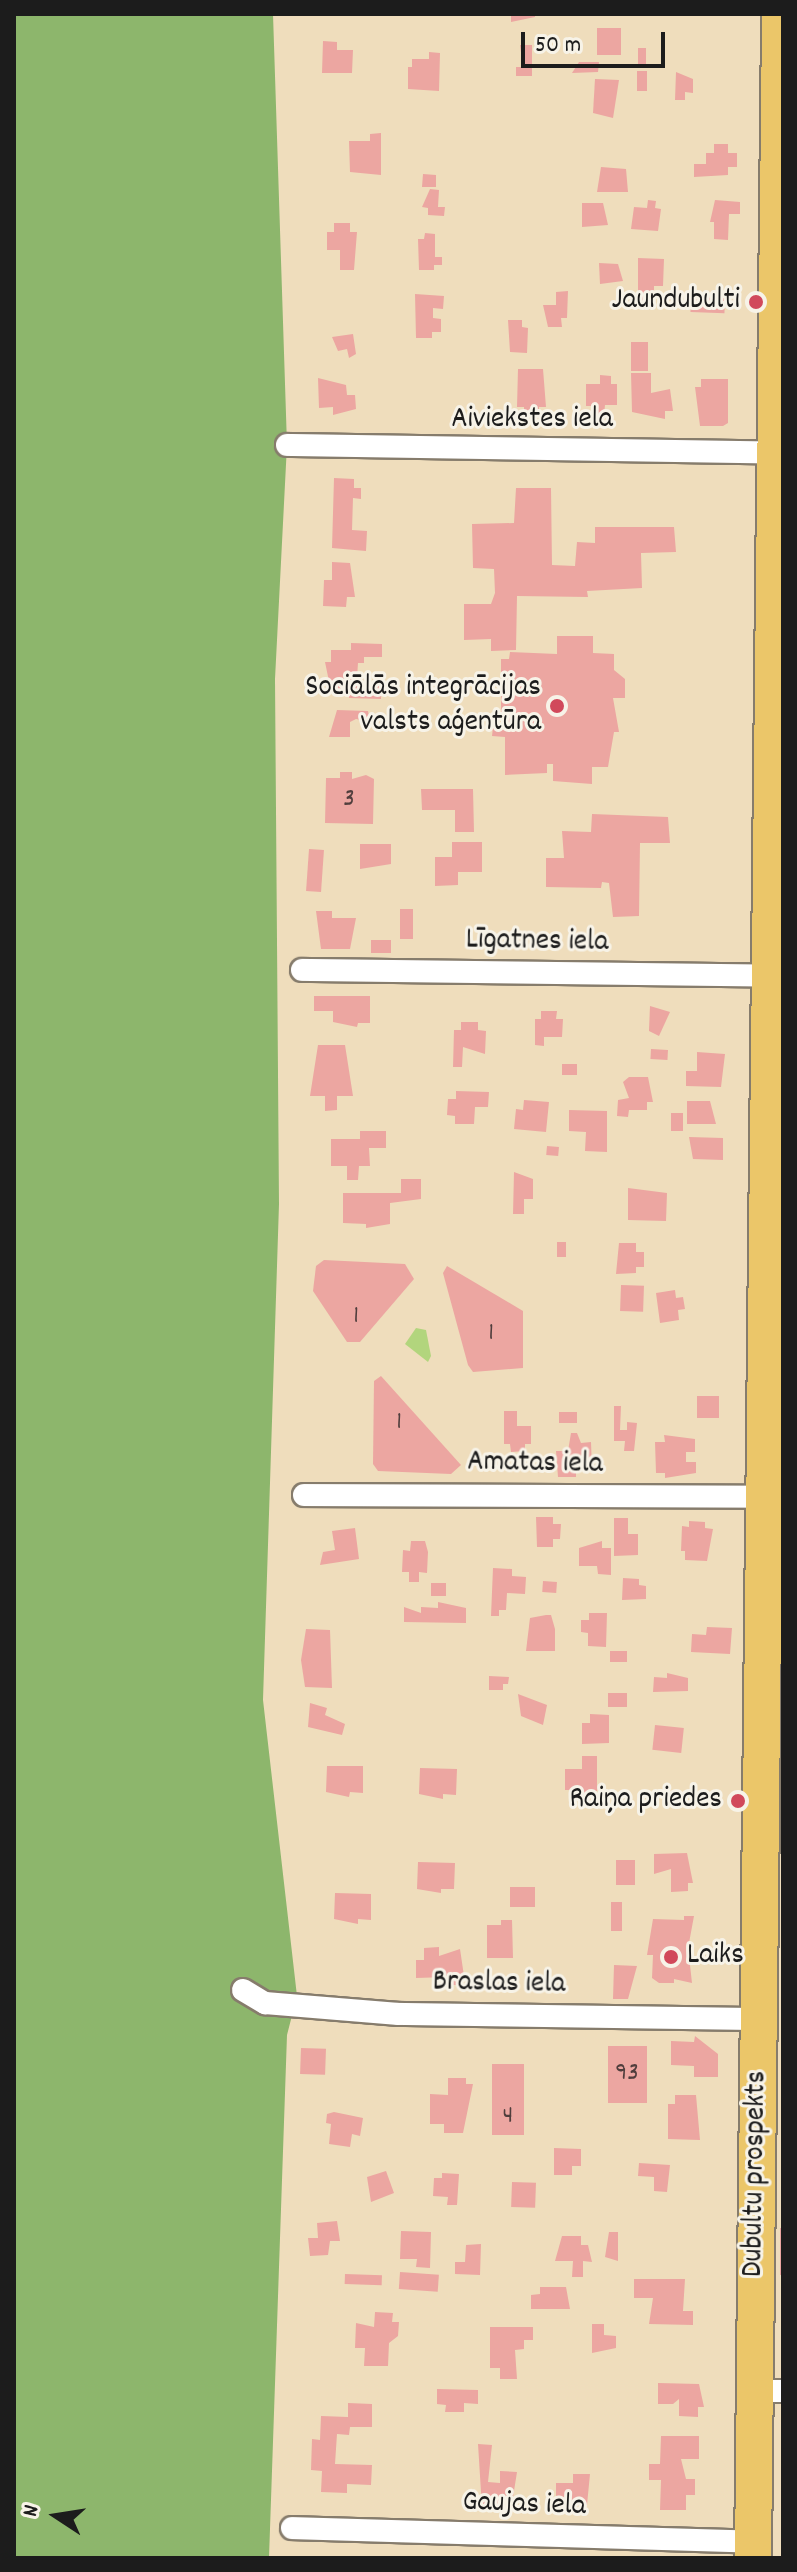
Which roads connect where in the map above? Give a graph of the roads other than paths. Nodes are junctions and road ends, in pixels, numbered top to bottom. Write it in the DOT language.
graph roads {
  1 [pos="780,14"];
  2 [pos="287,445"];
  3 [pos="776,453"];
  4 [pos="777,885"];
  5 [pos="302,970"];
  6 [pos="770,976"];
  7 [pos="304,1495"];
  8 [pos="770,1520"];
  9 [pos="243,1990"];
  10 [pos="759,2019"];
  11 [pos="769,2391"];
  12 [pos="292,2528"];
  13 [pos="753,2550"];
  1 -- 3 [label="main road, Dubultu prospekts"];
  2 -- 3 [label="street, Aiviekstes iela"];
  3 -- 4 [label="main road, Dubultu prospekts"];
  4 -- 6 [label="main road, Dubultu prospekts"];
  5 -- 6 [label="street, Līgatnes iela"];
  6 -- 8 [label="main road, Dubultu prospekts"];
  7 -- 8 [label="street, Amatas iela"];
  8 -- 10 [label="main road, Dubultu prospekts"];
  9 -- 10 [label="street, Braslas iela"];
  10 -- 11 [label="main road, Dubultu prospekts"];
  11 -- 13 [label="main road, Dubultu prospekts"];
  12 -- 13 [label="street, Gaujas iela"];
}
